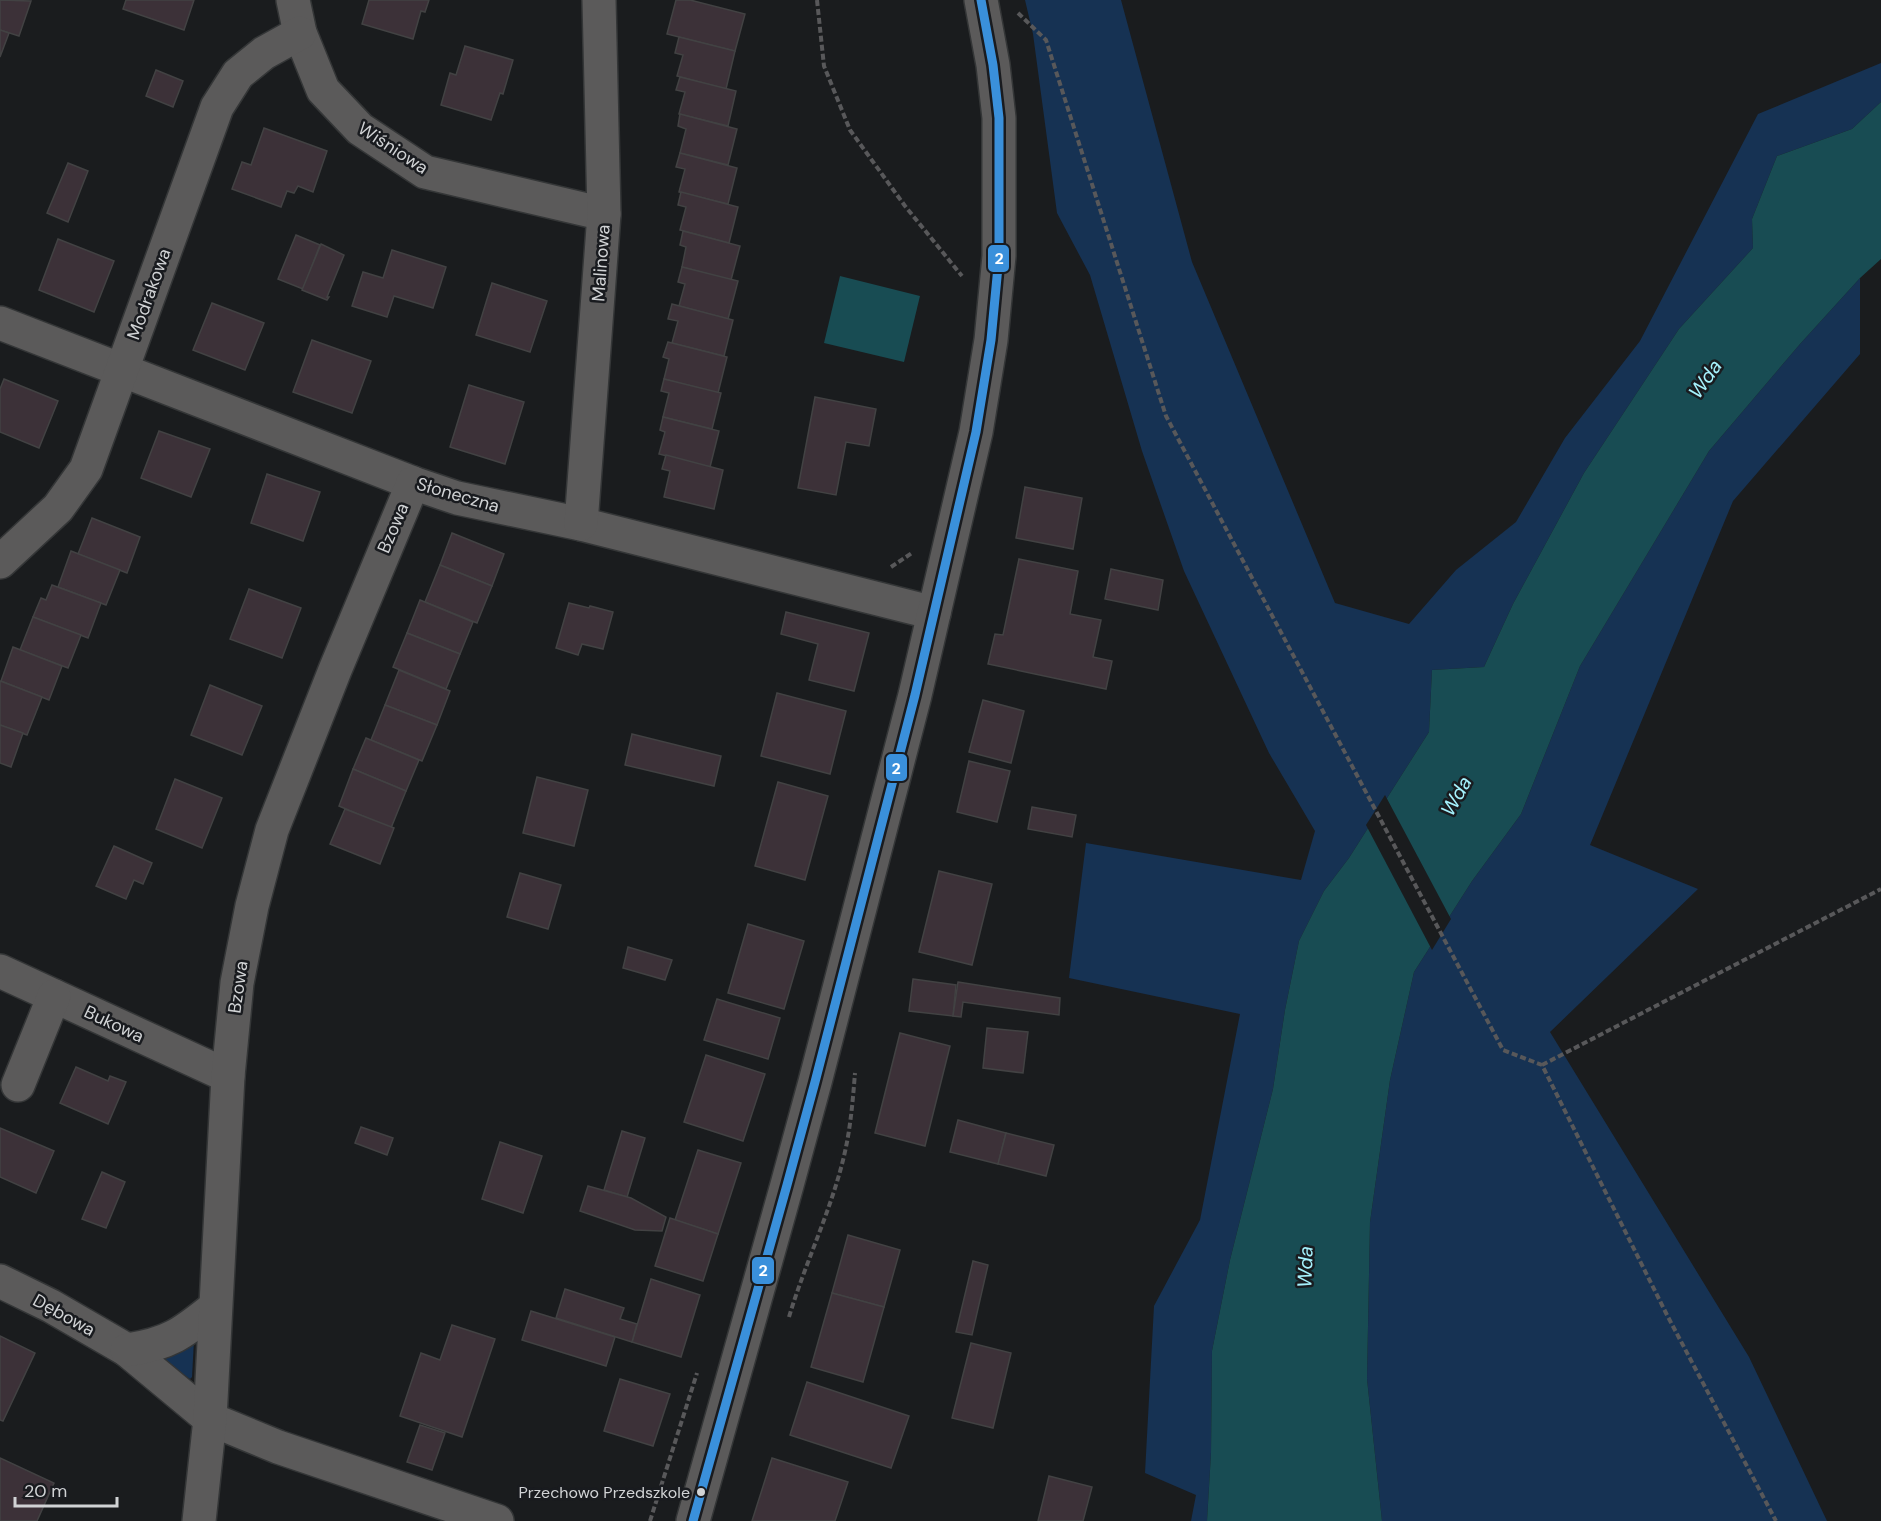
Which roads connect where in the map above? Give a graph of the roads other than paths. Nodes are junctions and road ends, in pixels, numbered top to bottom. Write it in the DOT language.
graph roads {
  1 [pos="293,0"];
  2 [pos="599,0"];
  3 [pos="981,0"];
  4 [pos="300,33"];
  5 [pos="604,214"];
  6 [pos="0,323"];
  7 [pos="122,370"];
  8 [pos="412,483"];
  9 [pos="581,524"];
  10 [pos="0,562"];
  11 [pos="934,613"];
  12 [pos="0,971"];
  13 [pos="54,996"];
  14 [pos="228,1076"];
  15 [pos="18,1085"];
  16 [pos="0,1281"];
  17 [pos="214,1308"];
  18 [pos="128,1350"];
  19 [pos="210,1419"];
  20 [pos="200,1521"];
  21 [pos="497,1521"];
  22 [pos="693,1521"];
  1 -- 4 [label="street, Wiśniowa"];
  2 -- 5 [label="street, Malinowa"];
  3 -- 11 [label="street"];
  4 -- 5 [label="street, Wiśniowa"];
  4 -- 7 [label="street, Modrakowa"];
  5 -- 9 [label="street, Malinowa"];
  6 -- 7 [label="street, Słoneczna"];
  7 -- 8 [label="street, Słoneczna"];
  7 -- 10 [label="street, Modrakowa"];
  8 -- 9 [label="street, Słoneczna"];
  8 -- 14 [label="street, Bzowa"];
  9 -- 11 [label="street, Słoneczna"];
  11 -- 22 [label="street"];
  12 -- 13 [label="street, Bukowa"];
  13 -- 14 [label="street, Bukowa"];
  13 -- 15 [label="street"];
  14 -- 17 [label="street, Bzowa"];
  16 -- 18 [label="street, Dębowa"];
  17 -- 18 [label="street"];
  17 -- 19 [label="street, Bzowa"];
  18 -- 19 [label="street, Dębowa"];
  19 -- 20 [label="street, Bzowa"];
  19 -- 21 [label="street, Dębowa"];
}
